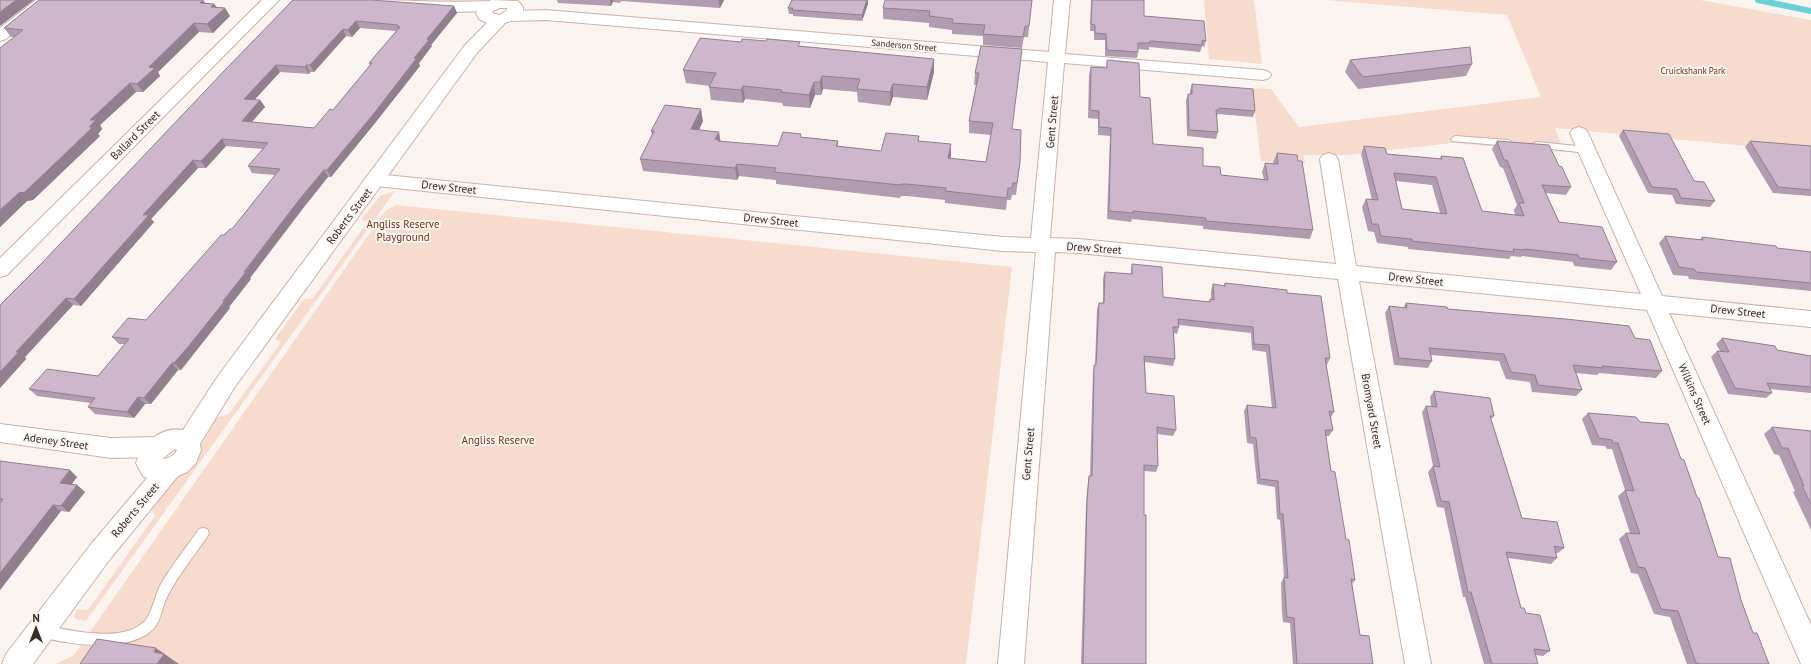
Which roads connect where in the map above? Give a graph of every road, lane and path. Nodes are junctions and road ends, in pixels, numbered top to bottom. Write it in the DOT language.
graph roads {
  1 [pos="45,0"];
  2 [pos="271,0"];
  3 [pos="369,0"];
  4 [pos="1062,0"];
  5 [pos="501,9"];
  6 [pos="0,36"];
  7 [pos="1057,58"];
  8 [pos="1263,75"];
  9 [pos="1455,139"];
  10 [pos="1583,141"];
  11 [pos="1329,159"];
  12 [pos="376,180"];
  13 [pos="1043,245"];
  14 [pos="0,270"];
  15 [pos="1347,272"];
  16 [pos="1654,303"];
  17 [pos="1811,319"];
  18 [pos="0,433"];
  19 [pos="164,455"];
  20 [pos="203,533"];
  21 [pos="41,631"];
  22 [pos="97,640"];
  23 [pos="89,652"];
  24 [pos="1811,655"];
  25 [pos="16,664"];
  26 [pos="1011,664"];
  27 [pos="1418,664"];
  1 -- 6 [label="street"];
  2 -- 14 [label="street, Ballard Street"];
  3 -- 5 [label="street, Sanderson Street"];
  4 -- 7 [label="street, Gent Street"];
  5 -- 7 [label="street, Sanderson Street"];
  5 -- 12 [label="street, Roberts Street"];
  7 -- 8 [label="street, Sanderson Street"];
  7 -- 13 [label="street, Gent Street"];
  9 -- 10 [label="lane"];
  10 -- 16 [label="street, Wilkins Street"];
  11 -- 15 [label="street, Bromyard Street"];
  12 -- 13 [label="street, Drew Street"];
  12 -- 19 [label="street, Roberts Street"];
  13 -- 15 [label="street, Drew Street"];
  13 -- 26 [label="street, Gent Street"];
  15 -- 16 [label="street, Drew Street"];
  15 -- 27 [label="street, Bromyard Street"];
  16 -- 17 [label="street, Drew Street"];
  16 -- 24 [label="street, Wilkins Street"];
  18 -- 19 [label="street, Adeney Street"];
  19 -- 21 [label="street, Roberts Street"];
  20 -- 22 [label="lane"];
  21 -- 22 [label="lane"];
  21 -- 25 [label="street, Roberts Street"];
  22 -- 23 [label="lane"];
}
